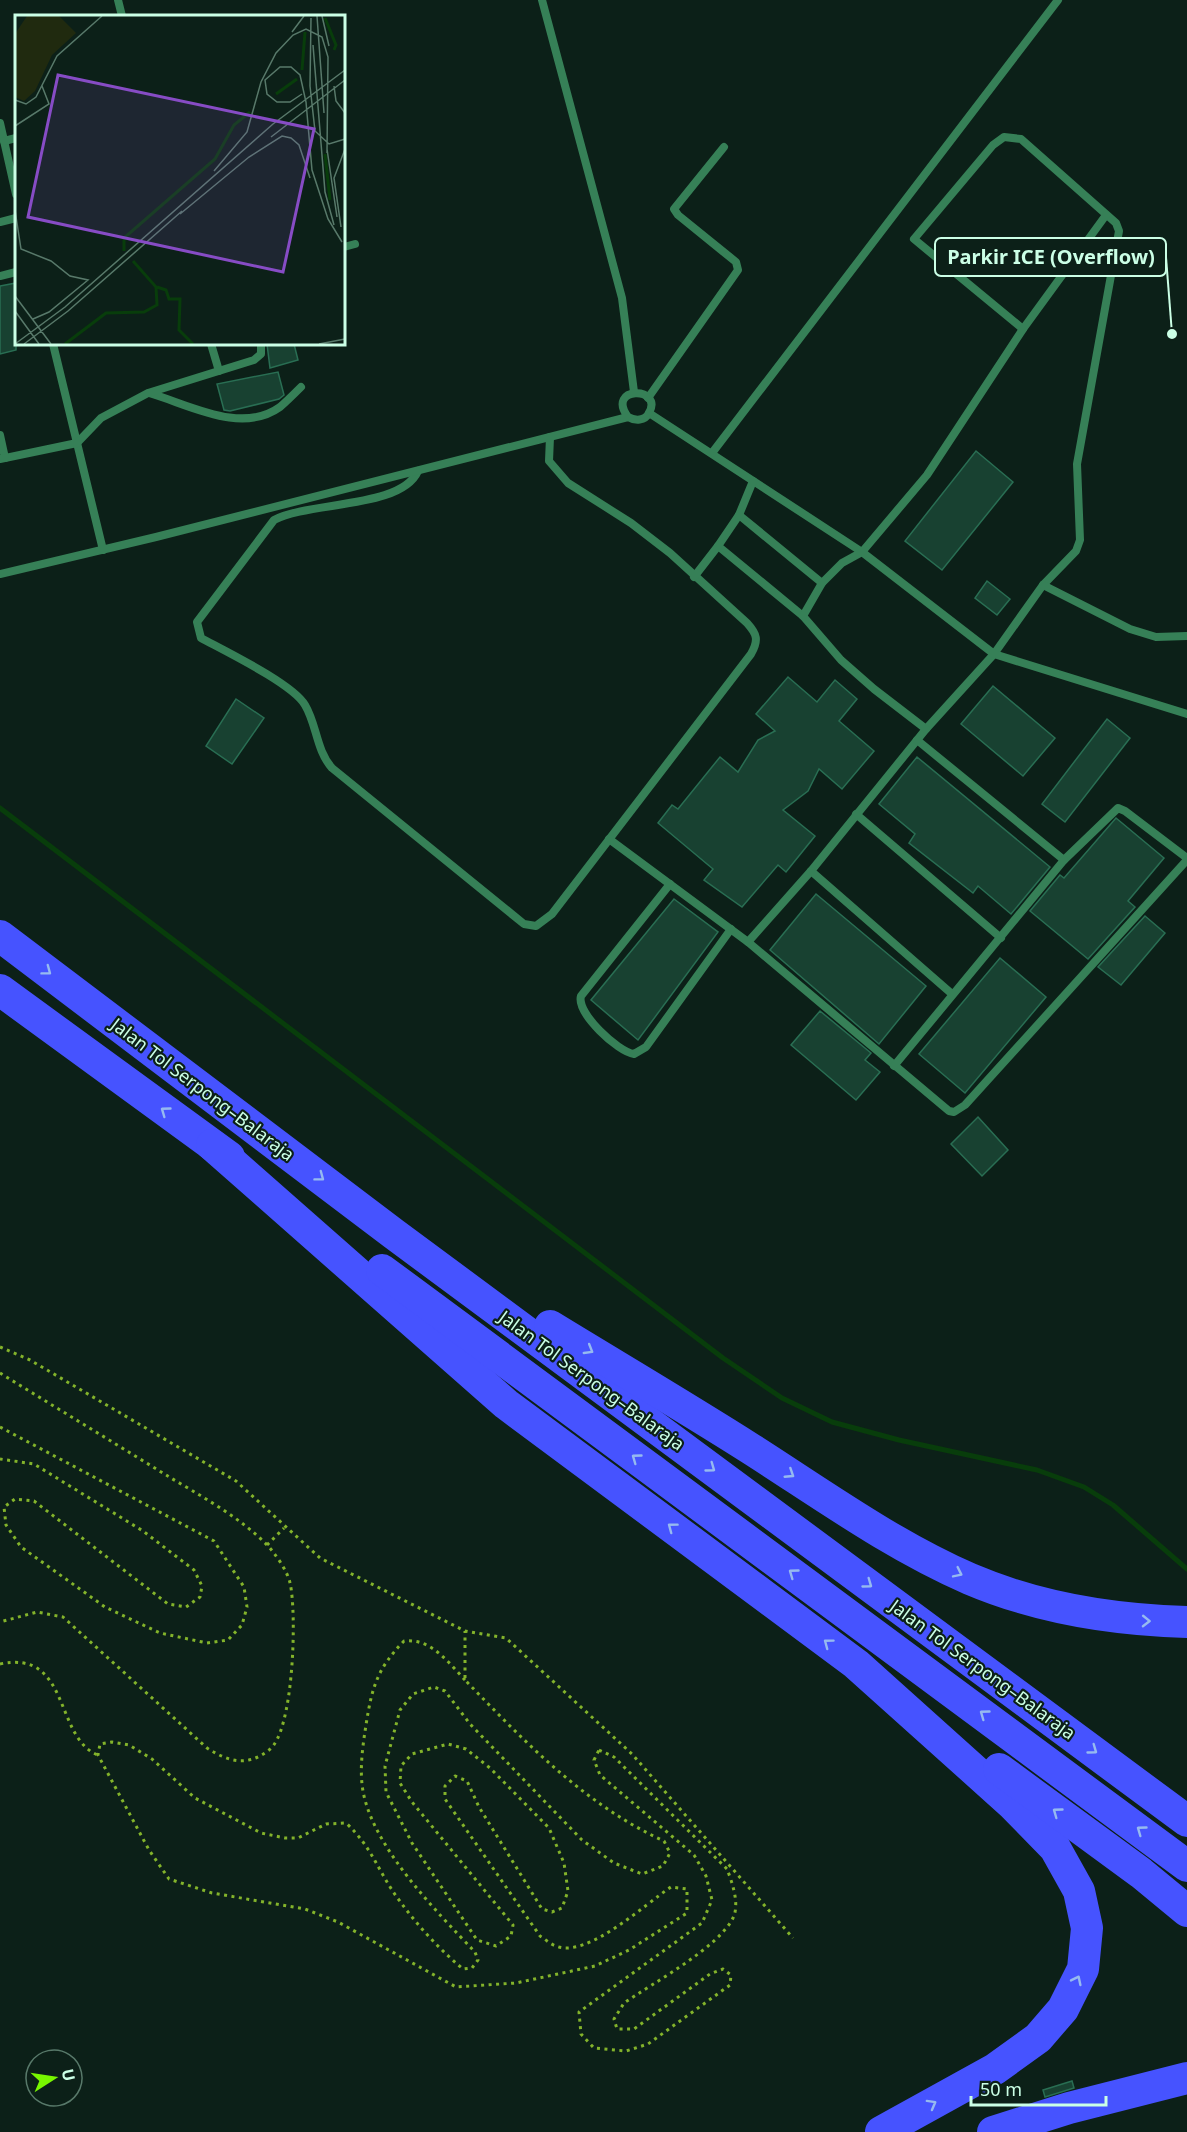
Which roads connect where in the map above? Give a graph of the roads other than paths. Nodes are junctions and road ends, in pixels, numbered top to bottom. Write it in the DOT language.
graph roads {
  1 [pos="118,0"];
  2 [pos="543,0"];
  3 [pos="1058,0"];
  4 [pos="122,15"];
  5 [pos="0,123"];
  6 [pos="15,138"];
  7 [pos="4,141"];
  8 [pos="724,147"];
  9 [pos="15,190"];
  10 [pos="1106,214"];
  11 [pos="15,218"];
  12 [pos="0,222"];
  13 [pos="355,244"];
  14 [pos="345,247"];
  15 [pos="15,272"];
  16 [pos="0,276"];
  17 [pos="1023,329"];
  18 [pos="53,345"];
  19 [pos="211,345"];
  20 [pos="261,345"];
  21 [pos="219,371"];
  22 [pos="301,387"];
  23 [pos="634,392"];
  24 [pos="148,393"];
  25 [pos="648,398"];
  26 [pos="649,413"];
  27 [pos="628,417"];
  28 [pos="0,435"];
  29 [pos="550,437"];
  30 [pos="77,443"];
  31 [pos="712,453"];
  32 [pos="3,458"];
  33 [pos="418,471"];
  34 [pos="753,481"];
  35 [pos="739,515"];
  36 [pos="718,546"];
  37 [pos="103,550"];
  38 [pos="862,552"];
  39 [pos="0,574"];
  40 [pos="694,577"];
  41 [pos="822,583"];
  42 [pos="1043,585"];
  43 [pos="803,616"];
  44 [pos="1187,636"];
  45 [pos="994,654"];
  46 [pos="1187,714"];
  47 [pos="926,729"];
  48 [pos="917,740"];
  49 [pos="856,814"];
  50 [pos="609,839"];
  51 [pos="1187,859"];
  52 [pos="1064,860"];
  53 [pos="811,871"];
  54 [pos="670,884"];
  55 [pos="731,929"];
  56 [pos="0,936"];
  57 [pos="1002,938"];
  58 [pos="748,942"];
  59 [pos="0,990"];
  60 [pos="952,994"];
  61 [pos="894,1066"];
  62 [pos="212,1145"];
  63 [pos="394,1233"];
  64 [pos="1187,1622"];
  65 [pos="856,1664"];
  66 [pos="1187,1821"];
  67 [pos="1187,1866"];
  68 [pos="1187,1911"];
  69 [pos="1187,2078"];
  70 [pos="881,2132"];
  71 [pos="993,2132"];
  1 -- 4 [label="lane"];
  2 -- 23 [label="lane"];
  3 -- 31 [label="lane"];
  5 -- 7 [label="lane"];
  6 -- 7 [label="lane"];
  7 -- 9 [label="lane"];
  8 -- 25 [label="lane"];
  10 -- 17 [label="lane"];
  10 -- 17 [label="lane"];
  10 -- 42 [label="lane"];
  11 -- 12 [label="lane"];
  13 -- 14 [label="lane"];
  15 -- 16 [label="lane"];
  17 -- 38 [label="lane"];
  18 -- 30 [label="lane"];
  19 -- 21 [label="lane"];
  20 -- 21 [label="lane"];
  21 -- 24 [label="lane"];
  22 -- 24 [label="lane"];
  23 -- 25 [label="lane"];
  23 -- 27 [label="lane"];
  24 -- 30 [label="lane"];
  25 -- 26 [label="lane"];
  26 -- 27 [label="lane"];
  26 -- 31 [label="lane"];
  27 -- 29 [label="lane"];
  28 -- 32 [label="lane"];
  29 -- 33 [label="lane"];
  29 -- 40 [label="lane"];
  30 -- 32 [label="lane"];
  30 -- 37 [label="lane"];
  31 -- 34 [label="lane"];
  33 -- 37 [label="lane"];
  33 -- 50 [label="lane"];
  34 -- 35 [label="lane"];
  34 -- 38 [label="lane"];
  35 -- 36 [label="lane"];
  35 -- 41 [label="lane"];
  36 -- 40 [label="lane"];
  36 -- 43 [label="lane"];
  37 -- 39 [label="lane"];
  38 -- 41 [label="lane"];
  38 -- 45 [label="lane"];
  40 -- 50 [label="lane"];
  41 -- 43 [label="lane"];
  42 -- 44 [label="lane"];
  42 -- 45 [label="lane"];
  43 -- 47 [label="lane"];
  45 -- 46 [label="lane"];
  45 -- 47 [label="lane"];
  47 -- 48 [label="lane"];
  48 -- 49 [label="lane"];
  48 -- 52 [label="lane"];
  49 -- 53 [label="lane"];
  49 -- 57 [label="lane"];
  50 -- 54 [label="lane"];
  51 -- 52 [label="lane"];
  51 -- 61 [label="lane"];
  52 -- 57 [label="lane"];
  53 -- 58 [label="lane"];
  53 -- 60 [label="lane"];
  54 -- 55 [label="lane"];
  54 -- 55 [label="lane"];
  55 -- 58 [label="lane"];
  56 -- 63 [label="highway, Jalan Tol Serpong–Balaraja, one-way"];
  57 -- 60 [label="lane"];
  58 -- 61 [label="lane"];
  62 -- 59 [label="highway, Jalan Tol Serpong–Balaraja, one-way"];
  60 -- 61 [label="lane"];
  65 -- 62 [label="highway, one-way"];
  67 -- 62 [label="highway, Jalan Tol Serpong–Balaraja, one-way"];
  63 -- 64 [label="highway, one-way"];
  63 -- 66 [label="highway, Jalan Tol Serpong–Balaraja, one-way"];
  68 -- 65 [label="highway, one-way"];
  70 -- 65 [label="highway, one-way"];
  69 -- 71 [label="highway"];
}
